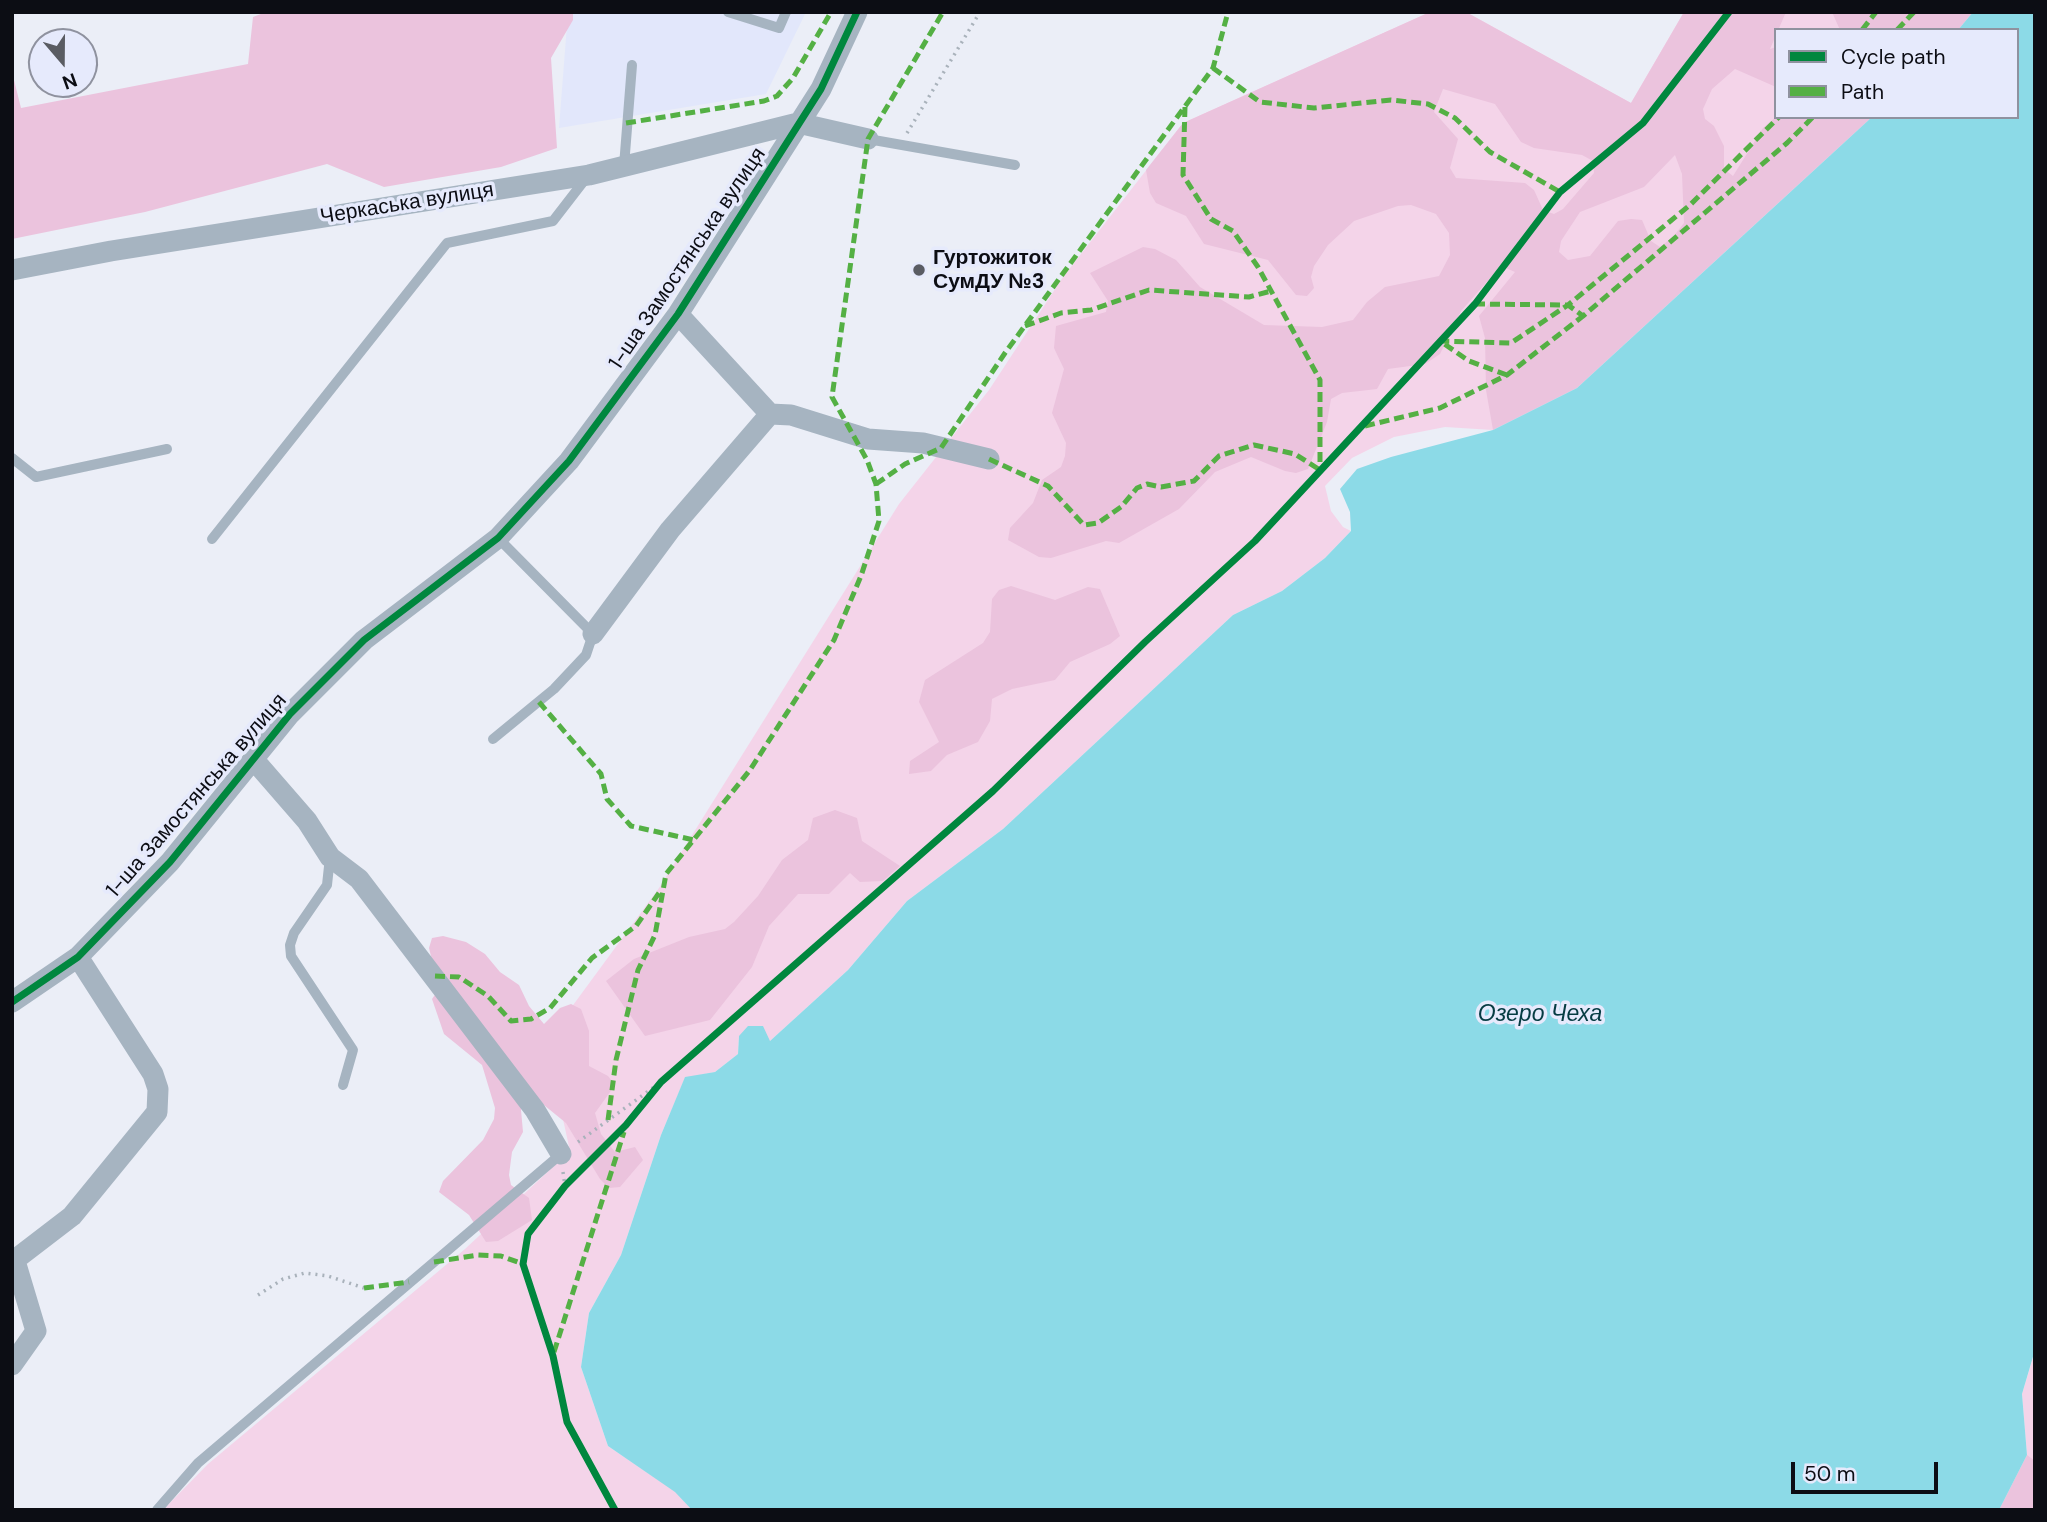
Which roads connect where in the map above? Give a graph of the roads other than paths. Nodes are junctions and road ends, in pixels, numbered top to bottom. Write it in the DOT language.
graph roads {
  1 [pos="728,12"];
  2 [pos="786,12"];
  3 [pos="858,12"];
  4 [pos="632,65"];
  5 [pos="799,123"];
  6 [pos="868,139"];
  7 [pos="1015,165"];
  8 [pos="624,166"];
  9 [pos="589,175"];
  10 [pos="12,270"];
  11 [pos="678,314"];
  12 [pos="770,414"];
  13 [pos="167,449"];
  14 [pos="12,458"];
  15 [pos="989,459"];
  16 [pos="498,538"];
  17 [pos="212,539"];
  18 [pos="593,634"];
  19 [pos="493,739"];
  20 [pos="254,760"];
  21 [pos="330,858"];
  22 [pos="78,957"];
  23 [pos="12,1002"];
  24 [pos="343,1085"];
  25 [pos="561,1154"];
  26 [pos="13,1261"];
  27 [pos="12,1365"];
  28 [pos="157,1510"];
  1 -- 2 [label="lane"];
  3 -- 5 [label="street, 1-ша Замостянська вулиця"];
  4 -- 8 [label="lane"];
  5 -- 6 [label="street"];
  5 -- 8 [label="street, Черкаська вулиця"];
  5 -- 11 [label="street, 1-ша Замостянська вулиця"];
  6 -- 7 [label="lane"];
  8 -- 9 [label="street, Черкаська вулиця"];
  9 -- 10 [label="street, Черкаська вулиця"];
  9 -- 17 [label="lane"];
  11 -- 12 [label="street"];
  11 -- 16 [label="street, 1-ша Замостянська вулиця"];
  12 -- 15 [label="street"];
  12 -- 18 [label="street"];
  13 -- 14 [label="lane"];
  16 -- 18 [label="lane"];
  16 -- 20 [label="street, 1-ша Замостянська вулиця"];
  18 -- 19 [label="lane"];
  20 -- 21 [label="street"];
  20 -- 22 [label="street, 1-ша Замостянська вулиця"];
  21 -- 24 [label="lane"];
  21 -- 25 [label="street"];
  22 -- 23 [label="street, 1-ша Замостянська вулиця"];
  22 -- 26 [label="street"];
  25 -- 28 [label="lane"];
  26 -- 27 [label="street"];
}
